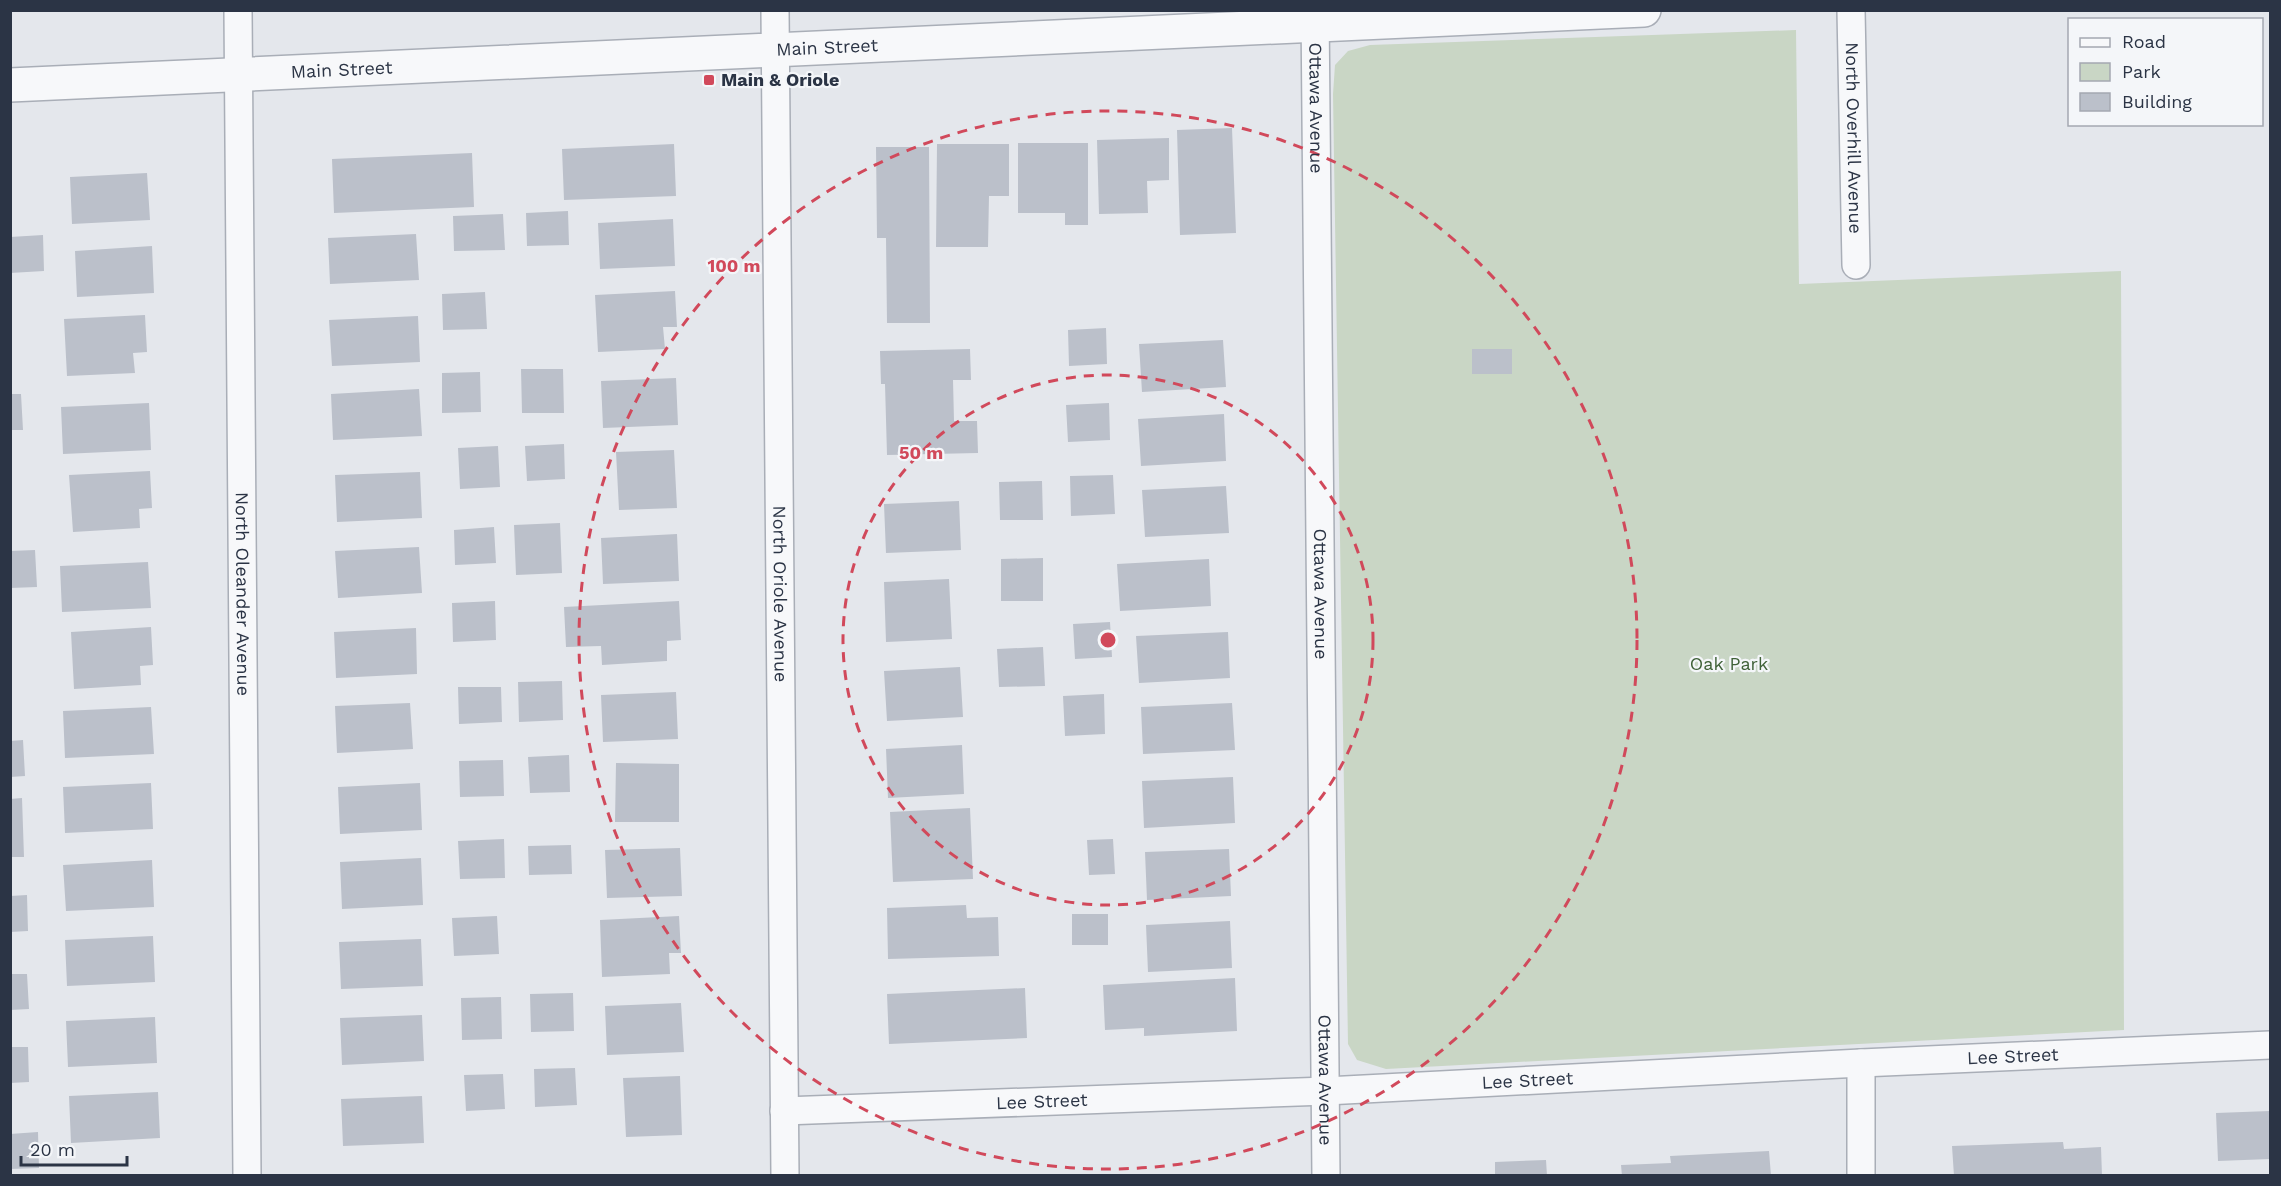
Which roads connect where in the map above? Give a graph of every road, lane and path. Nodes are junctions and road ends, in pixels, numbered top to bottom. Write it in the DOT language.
graph roads {
  1 [pos="238,10"];
  2 [pos="776,10"];
  3 [pos="1644,10"];
  4 [pos="1851,10"];
  5 [pos="1315,18"];
  6 [pos="776,50"];
  7 [pos="238,75"];
  8 [pos="10,85"];
  9 [pos="1856,265"];
  10 [pos="2271,1045"];
  11 [pos="1861,1063"];
  12 [pos="1326,1091"];
  13 [pos="784,1111"];
  14 [pos="247,1176"];
  15 [pos="785,1176"];
  16 [pos="1326,1176"];
  17 [pos="1862,1176"];
  1 -- 7 [label="street, North Oleander Avenue"];
  2 -- 6 [label="street, North Oriole Avenue"];
  3 -- 5 [label="street, Main Street"];
  4 -- 9 [label="street, North Overhill Avenue"];
  5 -- 6 [label="street, Main Street"];
  5 -- 12 [label="street, Ottawa Avenue"];
  6 -- 7 [label="street, Main Street"];
  6 -- 13 [label="street, North Oriole Avenue"];
  7 -- 8 [label="street, Main Street"];
  7 -- 14 [label="street, North Oleander Avenue"];
  10 -- 11 [label="street, Lee Street"];
  11 -- 12 [label="street, Lee Street"];
  11 -- 17 [label="street"];
  12 -- 13 [label="street, Lee Street"];
  12 -- 16 [label="street, Ottawa Avenue"];
  13 -- 15 [label="street, North Oriole Avenue"];
}
